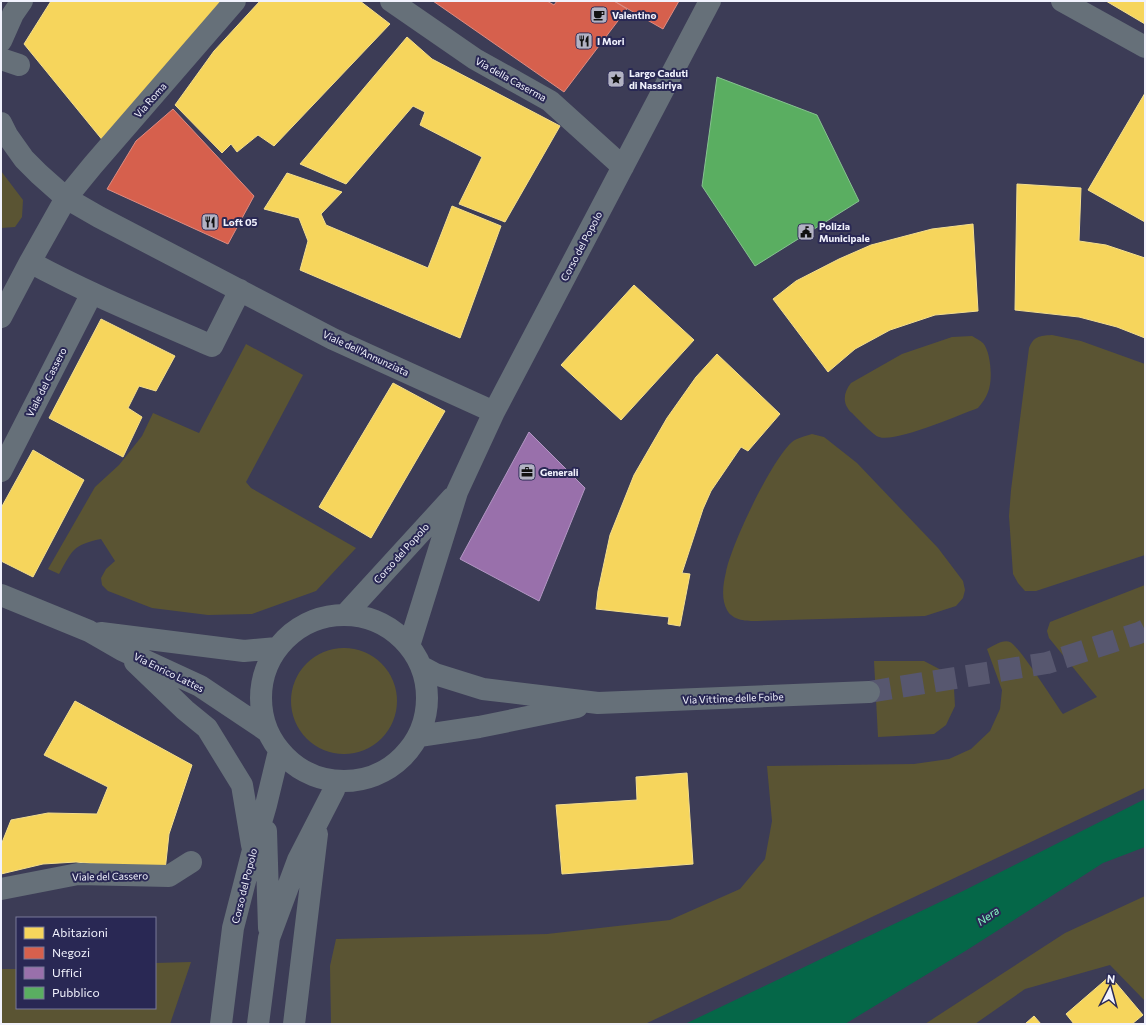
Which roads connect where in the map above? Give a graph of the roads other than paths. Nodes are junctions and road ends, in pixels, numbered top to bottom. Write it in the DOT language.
graph roads {
  1 [pos="22,1"];
  2 [pos="235,1"];
  3 [pos="391,1"];
  4 [pos="710,1"];
  5 [pos="1062,1"];
  6 [pos="1,41"];
  7 [pos="1145,47"];
  8 [pos="1,123"];
  9 [pos="623,167"];
  10 [pos="66,198"];
  11 [pos="30,262"];
  12 [pos="240,290"];
  13 [pos="92,293"];
  14 [pos="1,317"];
  15 [pos="494,412"];
  16 [pos="1,471"];
  17 [pos="456,492"];
  18 [pos="4,598"];
  19 [pos="345,614"];
  20 [pos="89,631"];
  21 [pos="409,646"];
  22 [pos="277,648"];
  23 [pos="122,650"];
  24 [pos="422,667"];
  25 [pos="869,692"];
  26 [pos="598,703"];
  27 [pos="267,731"];
  28 [pos="419,736"];
  29 [pos="279,751"];
  30 [pos="336,781"];
  31 [pos="266,805"];
  32 [pos="319,820"];
  33 [pos="253,850"];
  34 [pos="191,862"];
  35 [pos="1,889"];
  36 [pos="269,938"];
  37 [pos="221,1024"];
  38 [pos="258,1024"];
  39 [pos="294,1024"];
  1 -- 6 [label="street"];
  2 -- 10 [label="street, Via Roma"];
  3 -- 9 [label="street, Via della Caserma"];
  4 -- 9 [label="street, Corso del Popolo"];
  5 -- 7 [label="street"];
  8 -- 10 [label="street, Viale dell'Annunziata"];
  9 -- 15 [label="street, Corso del Popolo"];
  10 -- 11 [label="street"];
  10 -- 12 [label="street, Viale dell'Annunziata"];
  11 -- 13 [label="street"];
  11 -- 14 [label="street"];
  12 -- 13 [label="street"];
  12 -- 15 [label="street, Viale dell'Annunziata"];
  13 -- 16 [label="street, Viale del Cassero"];
  15 -- 17 [label="street, Corso del Popolo"];
  17 -- 19 [label="street, Corso del Popolo"];
  17 -- 21 [label="street, Corso del Popolo"];
  18 -- 20 [label="street, Via Enrico Lattes"];
  19 -- 21 [label="street"];
  19 -- 22 [label="street"];
  20 -- 22 [label="street, Via Enrico Lattes"];
  20 -- 23 [label="street, Via Enrico Lattes"];
  21 -- 24 [label="street"];
  22 -- 27 [label="street"];
  23 -- 27 [label="street, Via Enrico Lattes"];
  23 -- 33 [label="street"];
  24 -- 26 [label="street, Via Vittime delle Foibe"];
  24 -- 28 [label="street"];
  25 -- 26 [label="street, Via Vittime delle Foibe"];
  26 -- 28 [label="street, Via Vittime delle Foibe"];
  27 -- 29 [label="street"];
  28 -- 30 [label="street"];
  29 -- 30 [label="street"];
  29 -- 31 [label="street, Corso del Popolo"];
  30 -- 32 [label="street"];
  31 -- 33 [label="street, Corso del Popolo"];
  31 -- 36 [label="street"];
  32 -- 36 [label="street"];
  32 -- 39 [label="street"];
  33 -- 37 [label="street, Corso del Popolo"];
  34 -- 35 [label="street, Viale del Cassero"];
  36 -- 38 [label="street"];
}
